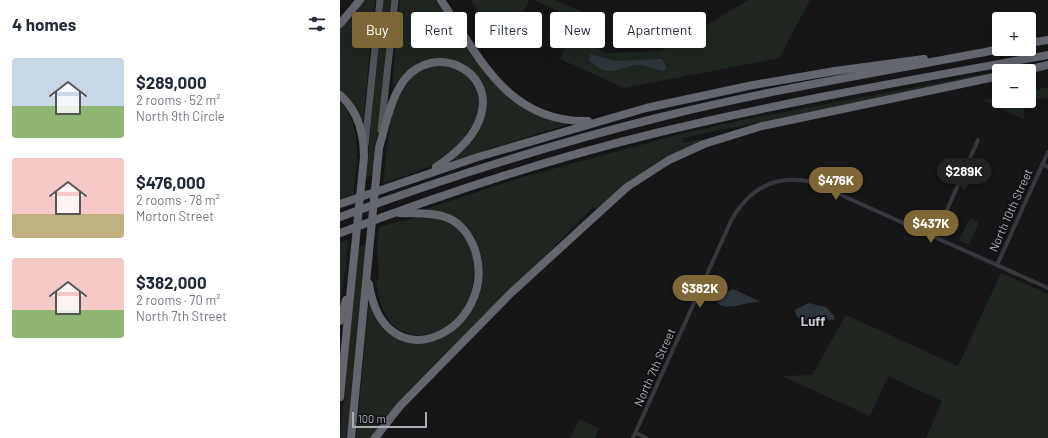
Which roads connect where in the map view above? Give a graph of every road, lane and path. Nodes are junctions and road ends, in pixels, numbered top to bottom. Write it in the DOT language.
graph roads {
  1 [pos="360,0"];
  2 [pos="380,0"];
  3 [pos="395,0"];
  4 [pos="441,0"];
  5 [pos="340,24"];
  6 [pos="1048,40"];
  7 [pos="1036,42"];
  8 [pos="992,50"];
  9 [pos="992,51"];
  10 [pos="1048,55"];
  11 [pos="1048,66"];
  12 [pos="1036,68"];
  13 [pos="992,77"];
  14 [pos="340,95"];
  15 [pos="599,121"];
  16 [pos="978,140"];
  17 [pos="380,148"];
  18 [pos="1048,152"];
  19 [pos="364,157"];
  20 [pos="1042,164"];
  21 [pos="1048,167"];
  22 [pos="421,175"];
  23 [pos="340,204"];
  24 [pos="397,213"];
  25 [pos="340,217"];
  26 [pos="340,233"];
  27 [pos="935,237"];
  28 [pos="997,265"];
  29 [pos="368,270"];
  30 [pos="353,272"];
  31 [pos="1048,288"];
  32 [pos="340,321"];
  33 [pos="340,397"];
  34 [pos="636,433"];
  35 [pos="351,438"];
  36 [pos="375,438"];
  37 [pos="633,438"];
  38 [pos="646,438"];
  1 -- 5 [label="highway"];
  2 -- 19 [label="main road"];
  3 -- 17 [label="main road"];
  4 -- 15 [label="highway"];
  6 -- 7 [label="highway"];
  8 -- 15 [label="highway"];
  9 -- 25 [label="highway"];
  10 -- 24 [label="highway"];
  11 -- 12 [label="highway"];
  13 -- 36 [label="highway"];
  14 -- 19 [label="highway"];
  15 -- 22 [label="highway"];
  16 -- 27 [label="street"];
  17 -- 22 [label="highway"];
  17 -- 29 [label="highway"];
  18 -- 20 [label="street, North 10th Street"];
  19 -- 30 [label="highway"];
  20 -- 21 [label="street"];
  20 -- 28 [label="street, North 10th Street"];
  22 -- 23 [label="highway"];
  24 -- 26 [label="highway"];
  24 -- 29 [label="highway"];
  27 -- 28 [label="street, North 7th Street"];
  27 -- 34 [label="street, North 7th Street"];
  28 -- 31 [label="street, North 7th Street"];
  29 -- 35 [label="highway"];
  30 -- 32 [label="highway"];
  30 -- 33 [label="highway"];
  34 -- 37 [label="street, North 7th Street"];
  34 -- 38 [label="street"];
}
